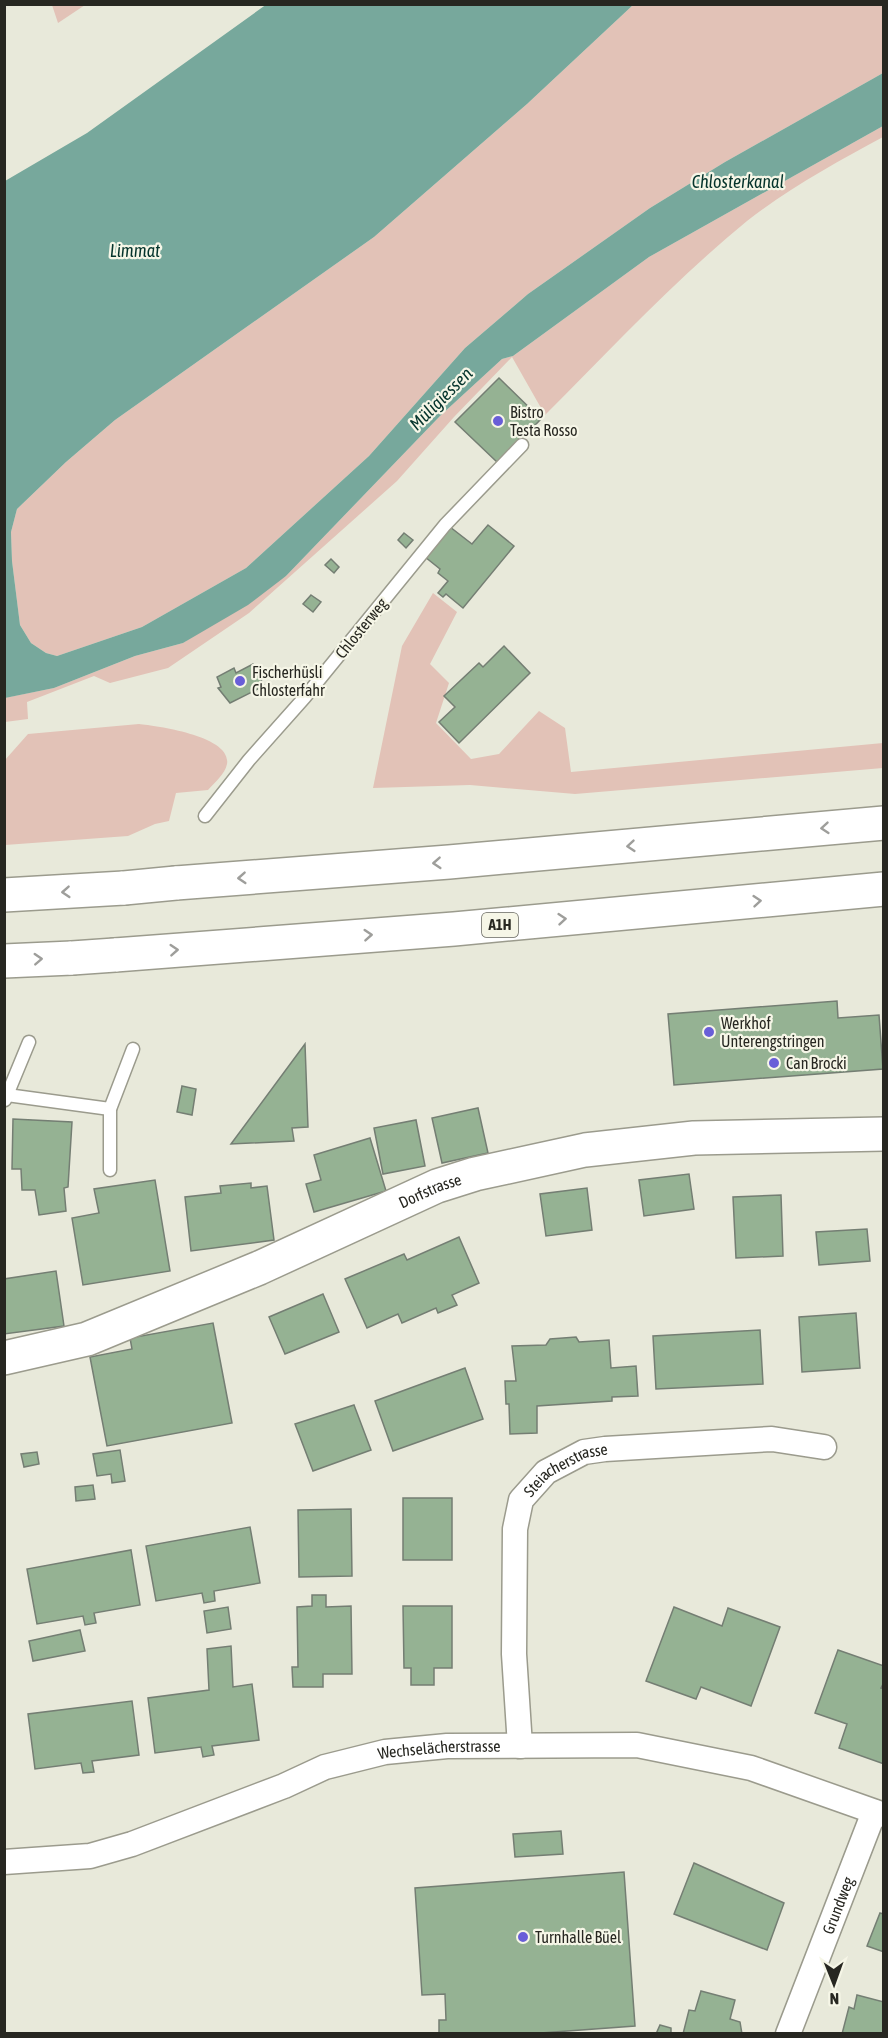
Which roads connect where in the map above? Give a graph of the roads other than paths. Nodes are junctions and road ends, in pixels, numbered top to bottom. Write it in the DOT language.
graph roads {
  1 [pos="522,445"];
  2 [pos="205,816"];
  3 [pos="884,823"];
  4 [pos="884,889"];
  5 [pos="4,896"];
  6 [pos="4,961"];
  7 [pos="29,1042"];
  8 [pos="133,1049"];
  9 [pos="6,1098"];
  10 [pos="110,1109"];
  11 [pos="884,1134"];
  12 [pos="110,1170"];
  13 [pos="4,1358"];
  14 [pos="824,1447"];
  15 [pos="520,1746"];
  16 [pos="879,1813"];
  17 [pos="4,1862"];
  18 [pos="788,2034"];
  1 -- 2 [label="lane, Chlosterweg"];
  3 -- 5 [label="main road, one-way, bridge"];
  6 -- 4 [label="main road, A1H, one-way, bridge"];
  7 -- 9 [label="lane"];
  8 -- 10 [label="lane"];
  9 -- 10 [label="lane"];
  10 -- 12 [label="lane"];
  11 -- 13 [label="main road, Dorfstrasse"];
  14 -- 15 [label="street, Steiacherstrasse"];
  15 -- 16 [label="street, Wechselächerstrasse"];
  15 -- 17 [label="street, Wechselächerstrasse"];
  16 -- 18 [label="street, Grundweg"];
}
